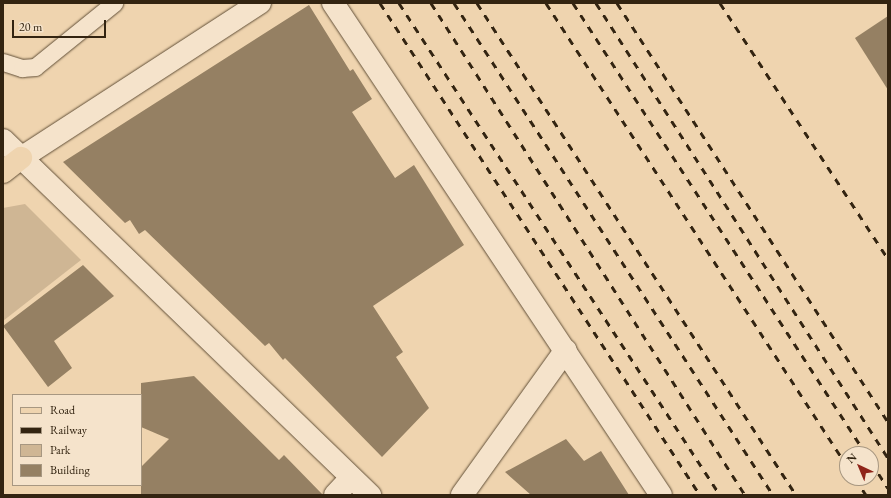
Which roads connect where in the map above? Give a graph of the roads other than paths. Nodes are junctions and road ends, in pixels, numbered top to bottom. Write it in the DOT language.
graph roads {
  1 [pos="114,3"];
  2 [pos="260,3"];
  3 [pos="332,3"];
  4 [pos="3,62"];
  5 [pos="3,140"];
  6 [pos="21,158"];
  7 [pos="3,172"];
  8 [pos="566,350"];
  9 [pos="351,478"];
  10 [pos="334,495"];
  11 [pos="370,495"];
  12 [pos="462,495"];
  13 [pos="661,495"];
  1 -- 4 [label="lane"];
  2 -- 6 [label="street"];
  3 -- 8 [label="street"];
  5 -- 6 [label="street"];
  6 -- 7 [label="main road"];
  6 -- 9 [label="street"];
  8 -- 12 [label="street"];
  8 -- 13 [label="street"];
  9 -- 10 [label="street"];
  9 -- 11 [label="street"];
}
